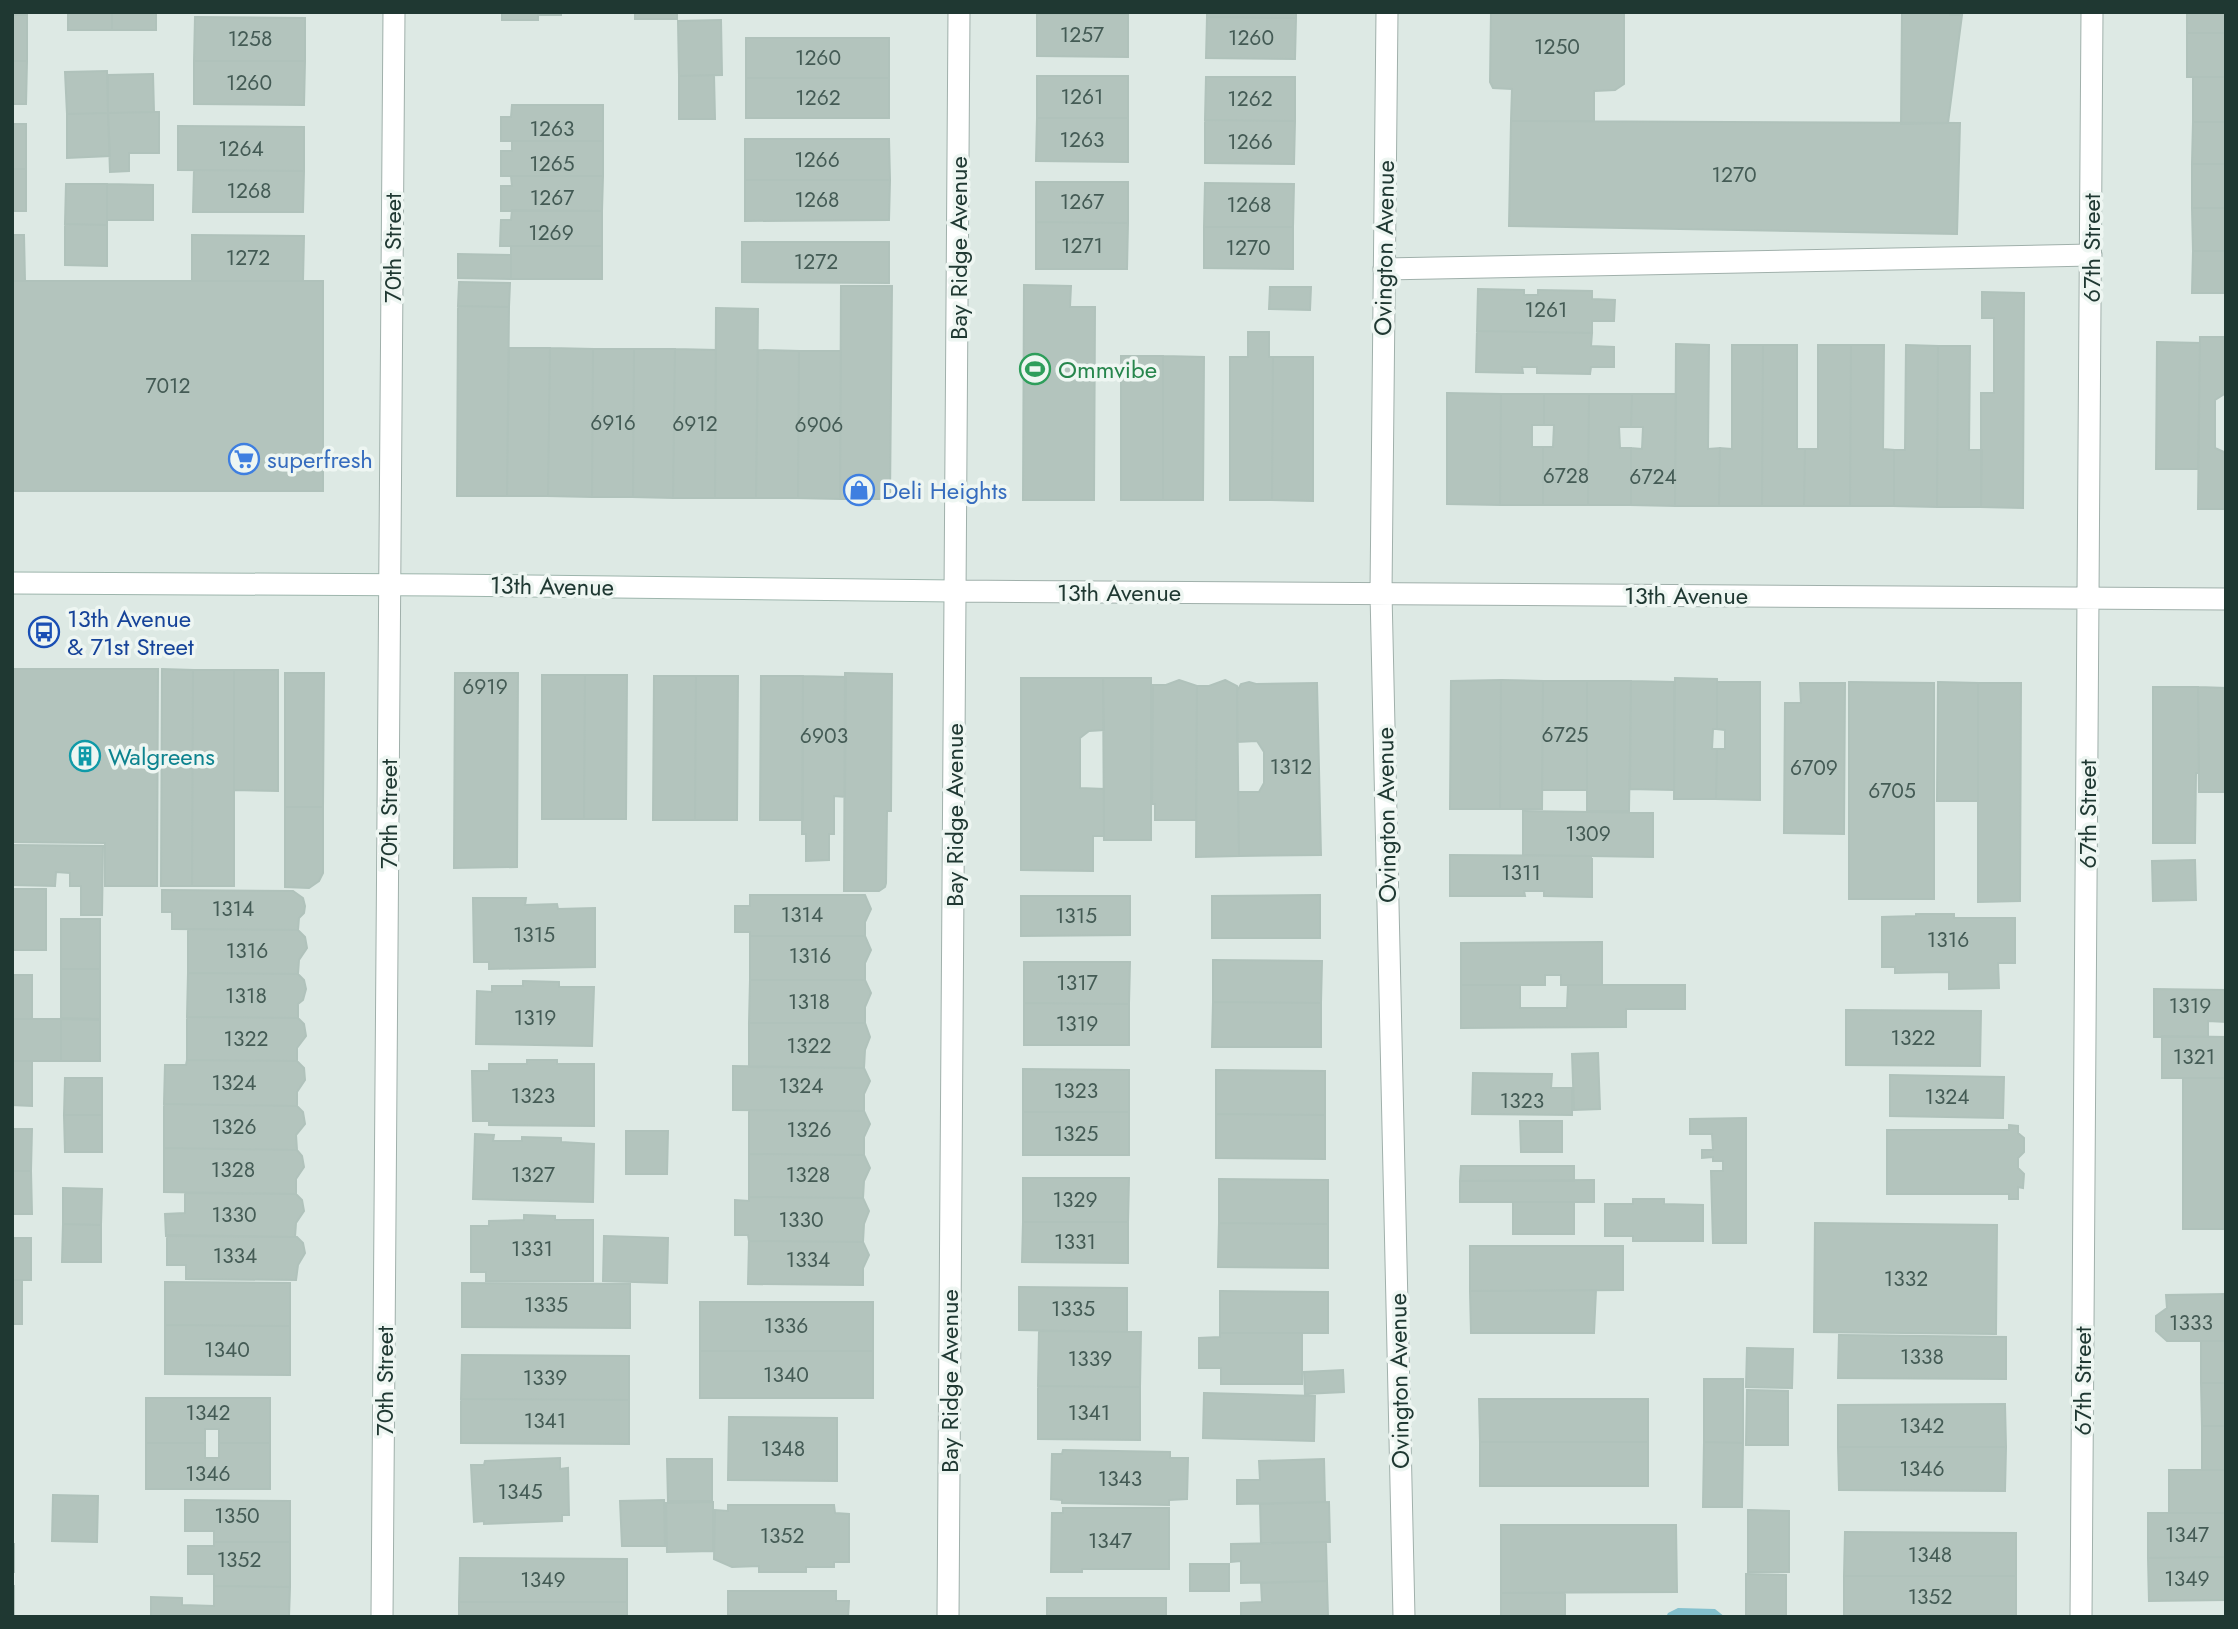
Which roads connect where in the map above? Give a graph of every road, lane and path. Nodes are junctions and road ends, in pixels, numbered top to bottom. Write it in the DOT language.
graph roads {
  1 [pos="394,12"];
  2 [pos="959,12"];
  3 [pos="1387,12"];
  4 [pos="2092,12"];
  5 [pos="2091,255"];
  6 [pos="1384,269"];
  7 [pos="12,583"];
  8 [pos="390,585"];
  9 [pos="955,591"];
  10 [pos="1381,593"];
  11 [pos="2088,598"];
  12 [pos="2226,599"];
  13 [pos="382,1617"];
  14 [pos="948,1617"];
  15 [pos="1405,1617"];
  16 [pos="2081,1617"];
  1 -- 8 [label="street, 70th Street"];
  2 -- 9 [label="street, Bay Ridge Avenue"];
  3 -- 6 [label="street, Ovington Avenue"];
  4 -- 5 [label="street, 67th Street"];
  5 -- 6 [label="street"];
  5 -- 11 [label="street, 67th Street"];
  6 -- 10 [label="street, Ovington Avenue"];
  7 -- 8 [label="street, 13th Avenue"];
  8 -- 9 [label="street, 13th Avenue"];
  8 -- 13 [label="street, 70th Street"];
  9 -- 10 [label="street, 13th Avenue"];
  9 -- 14 [label="street, Bay Ridge Avenue"];
  10 -- 11 [label="street, 13th Avenue"];
  10 -- 15 [label="street, Ovington Avenue"];
  11 -- 12 [label="street, 13th Avenue"];
  11 -- 16 [label="street, 67th Street"];
}
